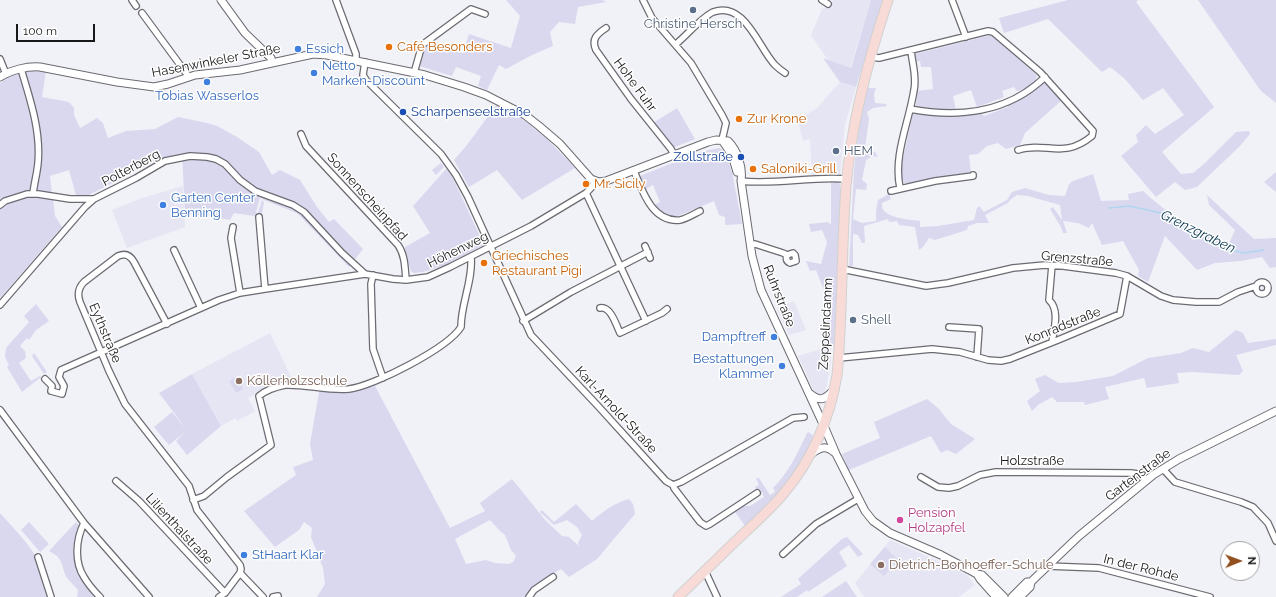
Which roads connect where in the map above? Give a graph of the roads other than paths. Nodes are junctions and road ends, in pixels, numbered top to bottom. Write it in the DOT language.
graph roads {
  1 [pos="132,0"];
  2 [pos="222,0"];
  3 [pos="336,0"];
  4 [pos="643,0"];
  5 [pos="822,0"];
  6 [pos="888,0"];
  7 [pos="952,0"];
  8 [pos="828,4"];
  9 [pos="136,6"];
  10 [pos="142,13"];
  11 [pos="484,14"];
  12 [pos="606,28"];
  13 [pos="966,36"];
  14 [pos="676,44"];
  15 [pos="911,50"];
  16 [pos="871,57"];
  17 [pos="0,60"];
  18 [pos="356,61"];
  19 [pos="365,62"];
  20 [pos="272,63"];
  21 [pos="21,69"];
  22 [pos="414,73"];
  23 [pos="785,73"];
  24 [pos="3,76"];
  25 [pos="189,77"];
  26 [pos="1045,77"];
  27 [pos="910,109"];
  28 [pos="301,134"];
  29 [pos="722,140"];
  30 [pos="1018,150"];
  31 [pos="674,155"];
  32 [pos="634,171"];
  33 [pos="973,175"];
  34 [pos="847,179"];
  35 [pos="595,181"];
  36 [pos="741,181"];
  37 [pos="900,188"];
  38 [pos="891,191"];
  39 [pos="586,193"];
  40 [pos="32,194"];
  41 [pos="94,199"];
  42 [pos="0,205"];
  43 [pos="700,211"];
  44 [pos="259,217"];
  45 [pos="233,227"];
  46 [pos="750,245"];
  47 [pos="645,246"];
  48 [pos="490,247"];
  49 [pos="174,250"];
  50 [pos="788,255"];
  51 [pos="471,257"];
  52 [pos="1052,265"];
  53 [pos="620,266"];
  54 [pos="842,269"];
  55 [pos="365,274"];
  56 [pos="373,276"];
  57 [pos="1127,276"];
  58 [pos="406,280"];
  59 [pos="1256,286"];
  60 [pos="265,289"];
  61 [pos="240,293"];
  62 [pos="0,305"];
  63 [pos="201,308"];
  64 [pos="600,308"];
  65 [pos="667,309"];
  66 [pos="524,321"];
  67 [pos="646,321"];
  68 [pos="167,324"];
  69 [pos="949,327"];
  70 [pos="1052,342"];
  71 [pos="101,352"];
  72 [pos="977,357"];
  73 [pos="839,358"];
  74 [pos="383,378"];
  75 [pos="45,379"];
  76 [pos="835,389"];
  77 [pos="808,392"];
  78 [pos="0,410"];
  79 [pos="1276,411"];
  80 [pos="804,417"];
  81 [pos="824,426"];
  82 [pos="836,454"];
  83 [pos="810,455"];
  84 [pos="1163,469"];
  85 [pos="921,477"];
  86 [pos="1147,480"];
  87 [pos="116,481"];
  88 [pos="673,485"];
  89 [pos="757,493"];
  90 [pos="858,499"];
  91 [pos="193,500"];
  92 [pos="84,523"];
  93 [pos="1276,541"];
  94 [pos="783,554"];
  95 [pos="1059,555"];
  96 [pos="38,557"];
  97 [pos="1048,566"];
  98 [pos="1065,566"];
  99 [pos="705,571"];
  100 [pos="240,573"];
  101 [pos="977,574"];
  102 [pos="553,577"];
  103 [pos="1031,582"];
  104 [pos="225,593"];
  105 [pos="51,597"];
  106 [pos="100,597"];
  107 [pos="149,597"];
  108 [pos="220,597"];
  109 [pos="263,597"];
  110 [pos="529,597"];
  111 [pos="678,597"];
  112 [pos="717,597"];
  113 [pos="996,597"];
  114 [pos="1004,597"];
  115 [pos="1012,597"];
  116 [pos="1020,597"];
  117 [pos="1210,597"];
  1 -- 9 [label="street"];
  2 -- 20 [label="street"];
  3 -- 18 [label="street"];
  4 -- 14 [label="street"];
  5 -- 8 [label="street"];
  6 -- 16 [label="main road, Zeppelindamm"];
  7 -- 13 [label="street"];
  10 -- 25 [label="street"];
  11 -- 22 [label="street"];
  12 -- 31 [label="street, Hohe Fuhr"];
  13 -- 15 [label="street"];
  13 -- 26 [label="street"];
  14 -- 23 [label="street"];
  14 -- 29 [label="street"];
  15 -- 16 [label="street"];
  15 -- 27 [label="street"];
  16 -- 34 [label="main road, Zeppelindamm"];
  17 -- 24 [label="street"];
  18 -- 19 [label="street, Hasenwinkeler Straße"];
  18 -- 20 [label="street, Hasenwinkeler Straße"];
  19 -- 22 [label="street, Hasenwinkeler Straße"];
  19 -- 48 [label="street"];
  20 -- 25 [label="street, Hasenwinkeler Straße"];
  21 -- 24 [label="street, Hasenwinkeler Straße"];
  21 -- 25 [label="street, Hasenwinkeler Straße"];
  21 -- 40 [label="street"];
  22 -- 35 [label="street, Hasenwinkeler Straße"];
  26 -- 27 [label="street"];
  26 -- 30 [label="street"];
  27 -- 37 [label="street"];
  28 -- 58 [label="street, Sonnenscheinpfad"];
  29 -- 31 [label="street"];
  29 -- 36 [label="street, Ruhrstraße"];
  31 -- 32 [label="street"];
  32 -- 35 [label="street"];
  32 -- 43 [label="street"];
  33 -- 37 [label="street"];
  34 -- 36 [label="street"];
  34 -- 54 [label="main road, Zeppelindamm"];
  35 -- 39 [label="street, Höhenweg"];
  36 -- 46 [label="street, Ruhrstraße"];
  37 -- 38 [label="street"];
  39 -- 48 [label="street, Höhenweg"];
  39 -- 53 [label="street"];
  40 -- 41 [label="street, Polterberg"];
  40 -- 42 [label="street, Polterberg"];
  41 -- 55 [label="street, Polterberg"];
  41 -- 62 [label="street"];
  44 -- 60 [label="street"];
  45 -- 61 [label="street"];
  46 -- 50 [label="street"];
  46 -- 77 [label="street, Ruhrstraße"];
  47 -- 53 [label="street"];
  48 -- 51 [label="street, Höhenweg"];
  48 -- 66 [label="street, Karl-Arnold-Straße"];
  49 -- 63 [label="street"];
  51 -- 58 [label="street, Höhenweg"];
  51 -- 74 [label="street"];
  52 -- 54 [label="street, Grenzstraße"];
  52 -- 57 [label="street, Grenzstraße"];
  52 -- 70 [label="street"];
  53 -- 66 [label="street"];
  53 -- 67 [label="street"];
  54 -- 73 [label="main road, Zeppelindamm"];
  55 -- 56 [label="street, Höhenweg"];
  55 -- 60 [label="street, Höhenweg"];
  56 -- 58 [label="street, Höhenweg"];
  56 -- 74 [label="street"];
  57 -- 59 [label="street, Grenzstraße"];
  57 -- 70 [label="street, Konradstraße"];
  60 -- 61 [label="street, Höhenweg"];
  61 -- 63 [label="street, Höhenweg"];
  63 -- 68 [label="street, Höhenweg"];
  64 -- 67 [label="street"];
  65 -- 67 [label="street"];
  66 -- 88 [label="street, Karl-Arnold-Straße"];
  68 -- 71 [label="street, Höhenweg"];
  68 -- 71 [label="street, Eythstraße"];
  69 -- 72 [label="street"];
  70 -- 72 [label="street, Konradstraße"];
  71 -- 75 [label="street, Höhenweg"];
  71 -- 91 [label="street, Eythstraße"];
  72 -- 73 [label="street, Konradstraße"];
  73 -- 76 [label="main road, Zeppelindamm"];
  74 -- 91 [label="street"];
  76 -- 77 [label="street"];
  76 -- 81 [label="main road, Zeppelindamm"];
  77 -- 81 [label="street, Ruhrstraße"];
  78 -- 92 [label="street"];
  79 -- 84 [label="street, Gartenstraße"];
  80 -- 88 [label="street"];
  81 -- 82 [label="street, Ruhrstraße"];
  81 -- 83 [label="main road, Zeppelindamm"];
  82 -- 83 [label="street"];
  82 -- 90 [label="street, Ruhrstraße"];
  83 -- 99 [label="main road, Zeppelindamm"];
  84 -- 86 [label="street, Gartenstraße"];
  84 -- 93 [label="street"];
  85 -- 86 [label="street, Holzstraße"];
  86 -- 95 [label="street, Gartenstraße"];
  87 -- 104 [label="street, Lilienthalstraße"];
  88 -- 89 [label="street, Karl-Arnold-Straße"];
  90 -- 94 [label="street"];
  90 -- 101 [label="street, Ruhrstraße"];
  91 -- 100 [label="street, Eythstraße"];
  92 -- 106 [label="street"];
  92 -- 107 [label="street"];
  95 -- 97 [label="street, Gartenstraße"];
  95 -- 98 [label="street"];
  96 -- 105 [label="street"];
  97 -- 98 [label="street, In der Rohde"];
  97 -- 103 [label="street, Gartenstraße"];
  98 -- 117 [label="street, In der Rohde"];
  99 -- 111 [label="main road, Zeppelindamm"];
  99 -- 112 [label="street"];
  100 -- 104 [label="street"];
  100 -- 109 [label="street"];
  101 -- 113 [label="street, Ruhrstraße"];
  101 -- 114 [label="street, Ruhrstraße"];
  102 -- 110 [label="street"];
  103 -- 115 [label="street, Gartenstraße"];
  103 -- 116 [label="street, Gartenstraße"];
  104 -- 108 [label="street"];
}
